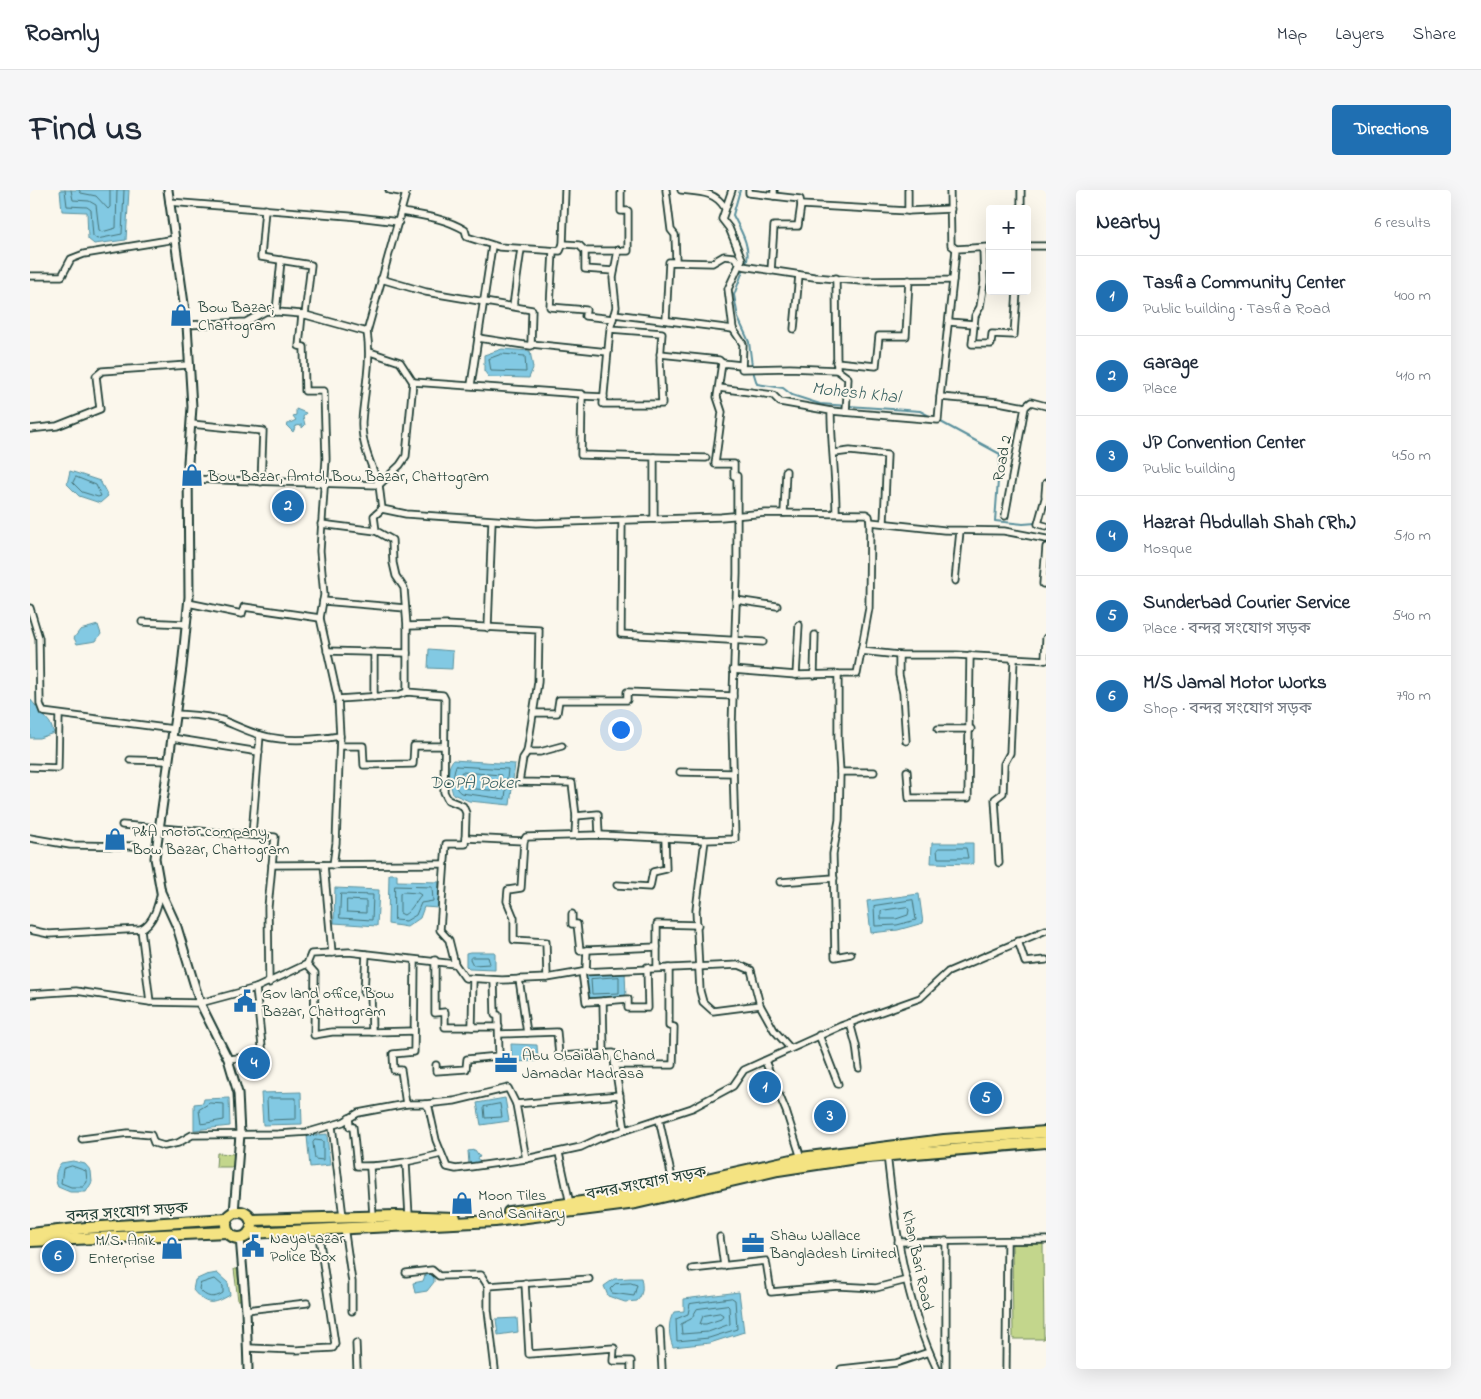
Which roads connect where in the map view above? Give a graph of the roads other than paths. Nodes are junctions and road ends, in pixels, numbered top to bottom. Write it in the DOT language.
graph roads {
  1 [pos="168,190"];
  2 [pos="389,190"];
  3 [pos="565,190"];
  4 [pos="621,190"];
  5 [pos="666,190"];
  6 [pos="681,190"];
  7 [pos="732,190"];
  8 [pos="749,190"];
  9 [pos="908,190"];
  10 [pos="950,190"];
  11 [pos="1021,190"];
  12 [pos="774,193"];
  13 [pos="169,202"];
  14 [pos="801,205"];
  15 [pos="1021,205"];
  16 [pos="725,208"];
  17 [pos="265,209"];
  18 [pos="950,209"];
  19 [pos="908,210"];
  20 [pos="402,212"];
  21 [pos="399,222"];
  22 [pos="175,239"];
  23 [pos="563,244"];
  24 [pos="492,246"];
  25 [pos="1031,246"];
  26 [pos="1046,246"];
  27 [pos="986,248"];
  28 [pos="521,249"];
  29 [pos="956,249"];
  30 [pos="618,250"];
  31 [pos="987,250"];
  32 [pos="553,251"];
  33 [pos="586,251"];
  34 [pos="281,260"];
  35 [pos="676,261"];
  36 [pos="740,264"];
  37 [pos="614,271"];
  38 [pos="771,272"];
  39 [pos="800,275"];
  40 [pos="30,276"];
  41 [pos="836,278"];
  42 [pos="381,279"];
  43 [pos="909,280"];
  44 [pos="953,280"];
  45 [pos="1017,295"];
  46 [pos="484,302"];
  47 [pos="513,306"];
  48 [pos="276,312"];
  49 [pos="304,314"];
  50 [pos="613,316"];
  51 [pos="666,320"];
  52 [pos="949,322"];
  53 [pos="974,324"];
  54 [pos="187,325"];
  55 [pos="610,329"];
  56 [pos="733,329"];
  57 [pos="794,329"];
  58 [pos="367,332"];
  59 [pos="478,338"];
  60 [pos="531,344"];
  61 [pos="370,352"];
  62 [pos="608,352"];
  63 [pos="660,354"];
  64 [pos="836,362"];
  65 [pos="722,363"];
  66 [pos="741,364"];
  67 [pos="188,365"];
  68 [pos="837,370"];
  69 [pos="413,382"];
  70 [pos="471,385"];
  71 [pos="719,388"];
  72 [pos="582,396"];
  73 [pos="604,397"];
  74 [pos="940,397"];
  75 [pos="1046,406"];
  76 [pos="1025,407"];
  77 [pos="832,411"];
  78 [pos="846,412"];
  79 [pos="191,424"];
  80 [pos="30,429"];
  81 [pos="834,453"];
  82 [pos="654,457"];
  83 [pos="706,458"];
  84 [pos="786,471"];
  85 [pos="188,479"];
  86 [pos="261,482"];
  87 [pos="324,483"];
  88 [pos="1046,483"];
  89 [pos="379,485"];
  90 [pos="1045,495"];
  91 [pos="382,509"];
  92 [pos="836,512"];
  93 [pos="784,513"];
  94 [pos="738,515"];
  95 [pos="1005,516"];
  96 [pos="654,519"];
  97 [pos="492,521"];
  98 [pos="622,521"];
  99 [pos="870,522"];
  100 [pos="884,522"];
  101 [pos="321,524"];
  102 [pos="1046,526"];
  103 [pos="376,531"];
  104 [pos="960,531"];
  105 [pos="1046,539"];
  106 [pos="1046,547"];
  107 [pos="955,581"];
  108 [pos="1046,584"];
  109 [pos="736,600"];
  110 [pos="323,601"];
  111 [pos="188,603"];
  112 [pos="777,606"];
  113 [pos="30,608"];
  114 [pos="405,608"];
  115 [pos="320,618"];
  116 [pos="142,622"];
  117 [pos="186,624"];
  118 [pos="799,624"];
  119 [pos="407,626"];
  120 [pos="488,628"];
  121 [pos="815,635"];
  122 [pos="1046,638"];
  123 [pos="734,640"];
  124 [pos="763,642"];
  125 [pos="327,651"];
  126 [pos="374,652"];
  127 [pos="861,652"];
  128 [pos="407,653"];
  129 [pos="899,655"];
  130 [pos="970,655"];
  131 [pos="1014,659"];
  132 [pos="1045,660"];
  133 [pos="733,670"];
  134 [pos="838,674"];
  135 [pos="814,675"];
  136 [pos="796,676"];
  137 [pos="407,692"];
  138 [pos="733,696"];
  139 [pos="374,697"];
  140 [pos="338,699"];
  141 [pos="534,713"];
  142 [pos="176,714"];
  143 [pos="59,715"];
  144 [pos="173,729"];
  145 [pos="938,729"];
  146 [pos="971,730"];
  147 [pos="260,735"];
  148 [pos="340,736"];
  149 [pos="172,738"];
  150 [pos="906,741"];
  151 [pos="340,746"];
  152 [pos="443,746"];
  153 [pos="562,746"];
  154 [pos="259,752"];
  155 [pos="527,752"];
  156 [pos="130,760"];
  157 [pos="169,761"];
  158 [pos="30,767"];
  159 [pos="907,771"];
  160 [pos="680,772"];
  161 [pos="840,772"];
  162 [pos="874,772"];
  163 [pos="733,773"];
  164 [pos="576,816"];
  165 [pos="122,825"];
  166 [pos="158,827"];
  167 [pos="252,835"];
  168 [pos="575,835"];
  169 [pos="599,835"];
  170 [pos="30,838"];
  171 [pos="465,838"];
  172 [pos="665,838"];
  173 [pos="705,840"];
  174 [pos="524,842"];
  175 [pos="134,846"];
  176 [pos="999,863"];
  177 [pos="444,864"];
  178 [pos="272,865"];
  179 [pos="324,865"];
  180 [pos="332,865"];
  181 [pos="834,878"];
  182 [pos="780,882"];
  183 [pos="617,885"];
  184 [pos="161,892"];
  185 [pos="572,914"];
  186 [pos="698,924"];
  187 [pos="141,929"];
  188 [pos="30,930"];
  189 [pos="1046,930"];
  190 [pos="1018,941"];
  191 [pos="657,947"];
  192 [pos="587,950"];
  193 [pos="332,953"];
  194 [pos="366,954"];
  195 [pos="851,954"];
  196 [pos="415,960"];
  197 [pos="435,960"];
  198 [pos="1046,960"];
  199 [pos="307,964"];
  200 [pos="455,964"];
  201 [pos="647,967"];
  202 [pos="657,968"];
  203 [pos="669,968"];
  204 [pos="700,968"];
  205 [pos="584,972"];
  206 [pos="473,978"];
  207 [pos="547,978"];
  208 [pos="494,980"];
  209 [pos="519,980"];
  210 [pos="269,983"];
  211 [pos="256,988"];
  212 [pos="30,994"];
  213 [pos="150,1002"];
  214 [pos="603,1002"];
  215 [pos="200,1003"];
  216 [pos="760,1005"];
  217 [pos="850,1023"];
  218 [pos="472,1027"];
  219 [pos="499,1027"];
  220 [pos="414,1031"];
  221 [pos="372,1032"];
  222 [pos="527,1033"];
  223 [pos="499,1034"];
  224 [pos="819,1035"];
  225 [pos="790,1048"];
  226 [pos="604,1054"];
  227 [pos="228,1059"];
  228 [pos="765,1061"];
  229 [pos="436,1065"];
  230 [pos="615,1065"];
  231 [pos="859,1068"];
  232 [pos="838,1084"];
  233 [pos="620,1095"];
  234 [pos="406,1104"];
  235 [pos="426,1104"];
  236 [pos="516,1104"];
  237 [pos="349,1118"];
  238 [pos="659,1119"];
  239 [pos="332,1126"];
  240 [pos="625,1130"];
  241 [pos="1046,1132"];
  242 [pos="240,1134"];
  243 [pos="82,1138"];
  244 [pos="1046,1142"];
  245 [pos="559,1153"];
  246 [pos="441,1154"];
  247 [pos="887,1154"];
  248 [pos="801,1158"];
  249 [pos="526,1159"];
  250 [pos="406,1163"];
  251 [pos="370,1168"];
  252 [pos="674,1187"];
  253 [pos="570,1204"];
  254 [pos="230,1216"];
  255 [pos="373,1216"];
  256 [pos="409,1216"];
  257 [pos="251,1220"];
  258 [pos="343,1222"];
  259 [pos="318,1229"];
  260 [pos="227,1232"];
  261 [pos="30,1234"];
  262 [pos="244,1235"];
  263 [pos="720,1237"];
  264 [pos="1007,1240"];
  265 [pos="1046,1240"];
  266 [pos="30,1241"];
  267 [pos="946,1241"];
  268 [pos="898,1242"];
  269 [pos="724,1266"];
  270 [pos="692,1269"];
  271 [pos="406,1273"];
  272 [pos="589,1279"];
  273 [pos="907,1280"];
  274 [pos="525,1283"];
  275 [pos="488,1286"];
  276 [pos="308,1303"];
  277 [pos="246,1310"];
  278 [pos="352,1312"];
  279 [pos="660,1330"];
  280 [pos="356,1344"];
  281 [pos="248,1348"];
  282 [pos="929,1352"];
  283 [pos="248,1369"];
  284 [pos="357,1369"];
  285 [pos="495,1369"];
  286 [pos="631,1369"];
  287 [pos="662,1369"];
  288 [pos="841,1369"];
  289 [pos="937,1369"];
  290 [pos="946,1369"];
  291 [pos="1006,1369"];
  1 -- 13 [label="street"];
  2 -- 20 [label="street"];
  3 -- 23 [label="street"];
  4 -- 30 [label="street"];
  5 -- 35 [label="street"];
  6 -- 16 [label="street"];
  7 -- 16 [label="street"];
  8 -- 12 [label="street"];
  9 -- 19 [label="street"];
  10 -- 18 [label="street"];
  11 -- 15 [label="street"];
  12 -- 14 [label="street"];
  13 -- 17 [label="street"];
  13 -- 22 [label="street"];
  14 -- 19 [label="street"];
  14 -- 38 [label="street"];
  16 -- 36 [label="street"];
  17 -- 21 [label="street"];
  17 -- 34 [label="street"];
  18 -- 19 [label="street"];
  18 -- 29 [label="street"];
  20 -- 21 [label="street"];
  20 -- 24 [label="street"];
  21 -- 42 [label="street"];
  22 -- 40 [label="street"];
  22 -- 54 [label="street"];
  23 -- 32 [label="street"];
  23 -- 33 [label="street"];
  24 -- 28 [label="street"];
  24 -- 46 [label="street"];
  25 -- 26 [label="street"];
  27 -- 29 [label="street"];
  28 -- 32 [label="street"];
  28 -- 47 [label="street"];
  29 -- 44 [label="street"];
  30 -- 33 [label="street"];
  30 -- 37 [label="street"];
  31 -- 53 [label="street"];
  32 -- 50 [label="street"];
  33 -- 37 [label="street"];
  34 -- 48 [label="street"];
  34 -- 49 [label="street"];
  35 -- 36 [label="street"];
  35 -- 51 [label="street"];
  36 -- 38 [label="street"];
  36 -- 56 [label="street"];
  37 -- 50 [label="street"];
  38 -- 39 [label="street"];
  39 -- 41 [label="street"];
  39 -- 57 [label="street"];
  41 -- 43 [label="street"];
  41 -- 64 [label="street"];
  42 -- 46 [label="street"];
  42 -- 58 [label="street"];
  43 -- 44 [label="street"];
  43 -- 64 [label="street"];
  44 -- 52 [label="street"];
  45 -- 53 [label="street"];
  46 -- 47 [label="street"];
  46 -- 59 [label="street"];
  47 -- 60 [label="street"];
  48 -- 49 [label="street"];
  48 -- 54 [label="street"];
  49 -- 58 [label="street"];
  49 -- 87 [label="street"];
  50 -- 51 [label="street"];
  50 -- 55 [label="street"];
  51 -- 56 [label="street"];
  52 -- 53 [label="street"];
  52 -- 74 [label="street"];
  54 -- 67 [label="street"];
  55 -- 62 [label="street"];
  55 -- 63 [label="street"];
  56 -- 66 [label="street"];
  58 -- 61 [label="street"];
  59 -- 60 [label="street"];
  59 -- 70 [label="street"];
  60 -- 62 [label="street"];
  61 -- 69 [label="street"];
  61 -- 89 [label="street"];
  62 -- 73 [label="street"];
  63 -- 65 [label="street"];
  63 -- 73 [label="street"];
  64 -- 68 [label="street"];
  65 -- 66 [label="street"];
  65 -- 71 [label="street"];
  66 -- 68 [label="street"];
  67 -- 79 [label="street"];
  67 -- 80 [label="street"];
  68 -- 78 [label="street"];
  69 -- 70 [label="street"];
  69 -- 89 [label="street"];
  70 -- 72 [label="street"];
  71 -- 77 [label="street"];
  71 -- 94 [label="street"];
  72 -- 73 [label="street"];
  72 -- 82 [label="street"];
  74 -- 76 [label="street"];
  74 -- 78 [label="street"];
  75 -- 76 [label="street"];
  76 -- 95 [label="street, Road 2"];
  77 -- 78 [label="street"];
  77 -- 81 [label="street"];
  79 -- 85 [label="street"];
  79 -- 86 [label="street"];
  81 -- 92 [label="street"];
  81 -- 100 [label="street"];
  82 -- 83 [label="street"];
  82 -- 96 [label="street"];
  84 -- 93 [label="street"];
  85 -- 86 [label="street"];
  85 -- 111 [label="street"];
  86 -- 87 [label="street"];
  87 -- 89 [label="street"];
  87 -- 101 [label="street"];
  88 -- 90 [label="street"];
  89 -- 91 [label="street"];
  90 -- 102 [label="street"];
  91 -- 97 [label="street"];
  91 -- 103 [label="street"];
  92 -- 93 [label="street"];
  92 -- 99 [label="street"];
  93 -- 94 [label="street"];
  94 -- 96 [label="street"];
  94 -- 109 [label="street"];
  96 -- 98 [label="street"];
  97 -- 98 [label="street"];
  97 -- 120 [label="street"];
  98 -- 123 [label="street"];
  99 -- 100 [label="street"];
  99 -- 127 [label="street"];
  100 -- 104 [label="street"];
  101 -- 103 [label="street"];
  101 -- 110 [label="street"];
  103 -- 114 [label="street"];
  104 -- 105 [label="street"];
  104 -- 107 [label="street"];
  106 -- 108 [label="street"];
  109 -- 112 [label="street"];
  109 -- 123 [label="street"];
  110 -- 114 [label="street"];
  110 -- 115 [label="street"];
  111 -- 115 [label="street"];
  111 -- 117 [label="street"];
  113 -- 143 [label="street"];
  114 -- 119 [label="street"];
  115 -- 125 [label="street"];
  116 -- 117 [label="street"];
  117 -- 142 [label="street"];
  118 -- 136 [label="street"];
  119 -- 120 [label="street"];
  119 -- 128 [label="street"];
  120 -- 141 [label="street"];
  121 -- 135 [label="street"];
  122 -- 132 [label="street"];
  123 -- 124 [label="street"];
  123 -- 133 [label="street"];
  125 -- 126 [label="street"];
  125 -- 140 [label="street"];
  126 -- 128 [label="street"];
  126 -- 139 [label="street"];
  127 -- 129 [label="street"];
  127 -- 134 [label="street"];
  128 -- 137 [label="street"];
  129 -- 130 [label="street"];
  129 -- 150 [label="street"];
  130 -- 131 [label="street"];
  130 -- 146 [label="street"];
  131 -- 132 [label="street"];
  131 -- 176 [label="street"];
  133 -- 136 [label="street"];
  133 -- 138 [label="street"];
  134 -- 135 [label="street"];
  134 -- 161 [label="street"];
  135 -- 136 [label="street"];
  137 -- 139 [label="street"];
  137 -- 152 [label="street"];
  138 -- 141 [label="street"];
  138 -- 163 [label="street"];
  139 -- 140 [label="street"];
  140 -- 148 [label="street"];
  141 -- 155 [label="street"];
  142 -- 144 [label="street"];
  142 -- 147 [label="street"];
  143 -- 144 [label="street"];
  143 -- 158 [label="street"];
  144 -- 149 [label="street"];
  145 -- 146 [label="street"];
  146 -- 159 [label="street"];
  147 -- 148 [label="street"];
  147 -- 154 [label="street"];
  148 -- 151 [label="street"];
  149 -- 154 [label="street"];
  149 -- 157 [label="street"];
  151 -- 152 [label="street"];
  151 -- 180 [label="street"];
  152 -- 171 [label="street"];
  153 -- 155 [label="street"];
  154 -- 167 [label="street"];
  155 -- 164 [label="street"];
  156 -- 157 [label="street"];
  157 -- 166 [label="street"];
  160 -- 163 [label="street"];
  161 -- 162 [label="street"];
  161 -- 181 [label="street"];
  163 -- 173 [label="street"];
  164 -- 168 [label="street"];
  164 -- 169 [label="street"];
  165 -- 166 [label="street"];
  166 -- 167 [label="street"];
  166 -- 184 [label="street"];
  167 -- 178 [label="street"];
  168 -- 169 [label="street"];
  168 -- 174 [label="street"];
  169 -- 172 [label="street"];
  170 -- 175 [label="street"];
  171 -- 174 [label="street"];
  171 -- 177 [label="street"];
  172 -- 173 [label="street"];
  172 -- 183 [label="street"];
  173 -- 186 [label="street"];
  174 -- 207 [label="street"];
  177 -- 180 [label="street"];
  177 -- 200 [label="street"];
  178 -- 179 [label="street"];
  178 -- 210 [label="street"];
  179 -- 180 [label="street"];
  179 -- 193 [label="street"];
  181 -- 182 [label="street"];
  181 -- 195 [label="street"];
  184 -- 187 [label="street"];
  184 -- 215 [label="street"];
  185 -- 192 [label="street"];
  186 -- 191 [label="street"];
  186 -- 204 [label="street"];
  187 -- 188 [label="street"];
  187 -- 213 [label="street"];
  189 -- 190 [label="street"];
  190 -- 198 [label="street"];
  190 -- 217 [label="street"];
  191 -- 192 [label="street"];
  191 -- 202 [label="street"];
  192 -- 205 [label="street"];
  193 -- 194 [label="street"];
  193 -- 199 [label="street"];
  194 -- 196 [label="street"];
  194 -- 221 [label="street"];
  196 -- 197 [label="street"];
  196 -- 220 [label="street"];
  197 -- 200 [label="street"];
  197 -- 218 [label="street"];
  199 -- 210 [label="street"];
  199 -- 221 [label="street"];
  200 -- 206 [label="street"];
  201 -- 202 [label="street"];
  201 -- 205 [label="street"];
  201 -- 214 [label="street"];
  202 -- 203 [label="street"];
  203 -- 204 [label="street"];
  203 -- 230 [label="street"];
  204 -- 216 [label="street"];
  204 -- 216 [label="street"];
  205 -- 207 [label="street"];
  205 -- 214 [label="street"];
  206 -- 208 [label="street"];
  206 -- 218 [label="street"];
  207 -- 209 [label="street"];
  208 -- 209 [label="street"];
  208 -- 219 [label="street"];
  209 -- 222 [label="street"];
  210 -- 211 [label="street"];
  211 -- 215 [label="street"];
  211 -- 227 [label="street"];
  212 -- 213 [label="street"];
  213 -- 215 [label="street"];
  214 -- 226 [label="street"];
  215 -- 227 [label="street"];
  216 -- 225 [label="street"];
  217 -- 224 [label="street"];
  217 -- 231 [label="street"];
  218 -- 219 [label="street"];
  219 -- 223 [label="street"];
  220 -- 221 [label="street"];
  220 -- 234 [label="street"];
  222 -- 223 [label="street"];
  222 -- 226 [label="street"];
  223 -- 229 [label="street"];
  224 -- 225 [label="street"];
  224 -- 232 [label="street"];
  225 -- 228 [label="street"];
  226 -- 230 [label="street"];
  227 -- 242 [label="street"];
  228 -- 238 [label="street"];
  228 -- 248 [label="street"];
  230 -- 233 [label="street"];
  233 -- 236 [label="street"];
  233 -- 240 [label="street"];
  234 -- 235 [label="street"];
  234 -- 237 [label="street"];
  235 -- 236 [label="street"];
  235 -- 246 [label="street"];
  236 -- 249 [label="street"];
  237 -- 239 [label="street"];
  237 -- 251 [label="street"];
  238 -- 240 [label="street"];
  238 -- 252 [label="street"];
  239 -- 242 [label="street"];
  239 -- 258 [label="street"];
  240 -- 245 [label="street"];
  241 -- 248 [label="highway, বন্দর সংযোগ সড়ক"];
  242 -- 243 [label="street"];
  242 -- 254 [label="street"];
  244 -- 247 [label="highway, বন্দর সংযোগ সড়ক"];
  245 -- 249 [label="street"];
  245 -- 253 [label="street"];
  246 -- 249 [label="street"];
  246 -- 250 [label="street"];
  247 -- 258 [label="highway, বন্দর সংযোগ সড়ক"];
  247 -- 268 [label="street, Khan Bari Road"];
  248 -- 252 [label="highway, বন্দর সংযোগ সড়ক"];
  250 -- 251 [label="street"];
  250 -- 256 [label="street"];
  251 -- 255 [label="street"];
  252 -- 253 [label="highway, বন্দর সংযোগ সড়ক"];
  253 -- 256 [label="highway, বন্দর সংযোগ সড়ক"];
  254 -- 257 [label="highway"];
  254 -- 260 [label="highway"];
  254 -- 261 [label="highway, বন্দর সংযোগ সড়ক"];
  255 -- 256 [label="highway, বন্দর সংযোগ সড়ক"];
  255 -- 258 [label="highway, বন্দর সংযোগ সড়ক"];
  257 -- 258 [label="highway, বন্দর সংযোগ সড়ক"];
  257 -- 262 [label="highway"];
  258 -- 259 [label="highway, বন্দর সংযোগ সড়ক"];
  258 -- 278 [label="street"];
  259 -- 262 [label="highway, বন্দর সংযোগ সড়ক"];
  259 -- 281 [label="street"];
  260 -- 262 [label="highway"];
  260 -- 266 [label="highway, বন্দর সংযোগ সড়ক"];
  262 -- 277 [label="street"];
  263 -- 269 [label="street"];
  264 -- 265 [label="street"];
  264 -- 267 [label="street"];
  264 -- 291 [label="street"];
  267 -- 268 [label="street"];
  267 -- 290 [label="street"];
  268 -- 273 [label="street, Khan Bari Road"];
  269 -- 270 [label="street"];
  269 -- 273 [label="street"];
  271 -- 275 [label="street"];
  272 -- 274 [label="street"];
  273 -- 282 [label="street, Khan Bari Road"];
  274 -- 275 [label="street"];
  274 -- 286 [label="street"];
  275 -- 285 [label="street"];
  276 -- 277 [label="street"];
  277 -- 281 [label="street"];
  279 -- 287 [label="street"];
  280 -- 284 [label="street"];
  281 -- 283 [label="street"];
  282 -- 288 [label="street"];
  282 -- 289 [label="street, Khan Bari Road"];
}
